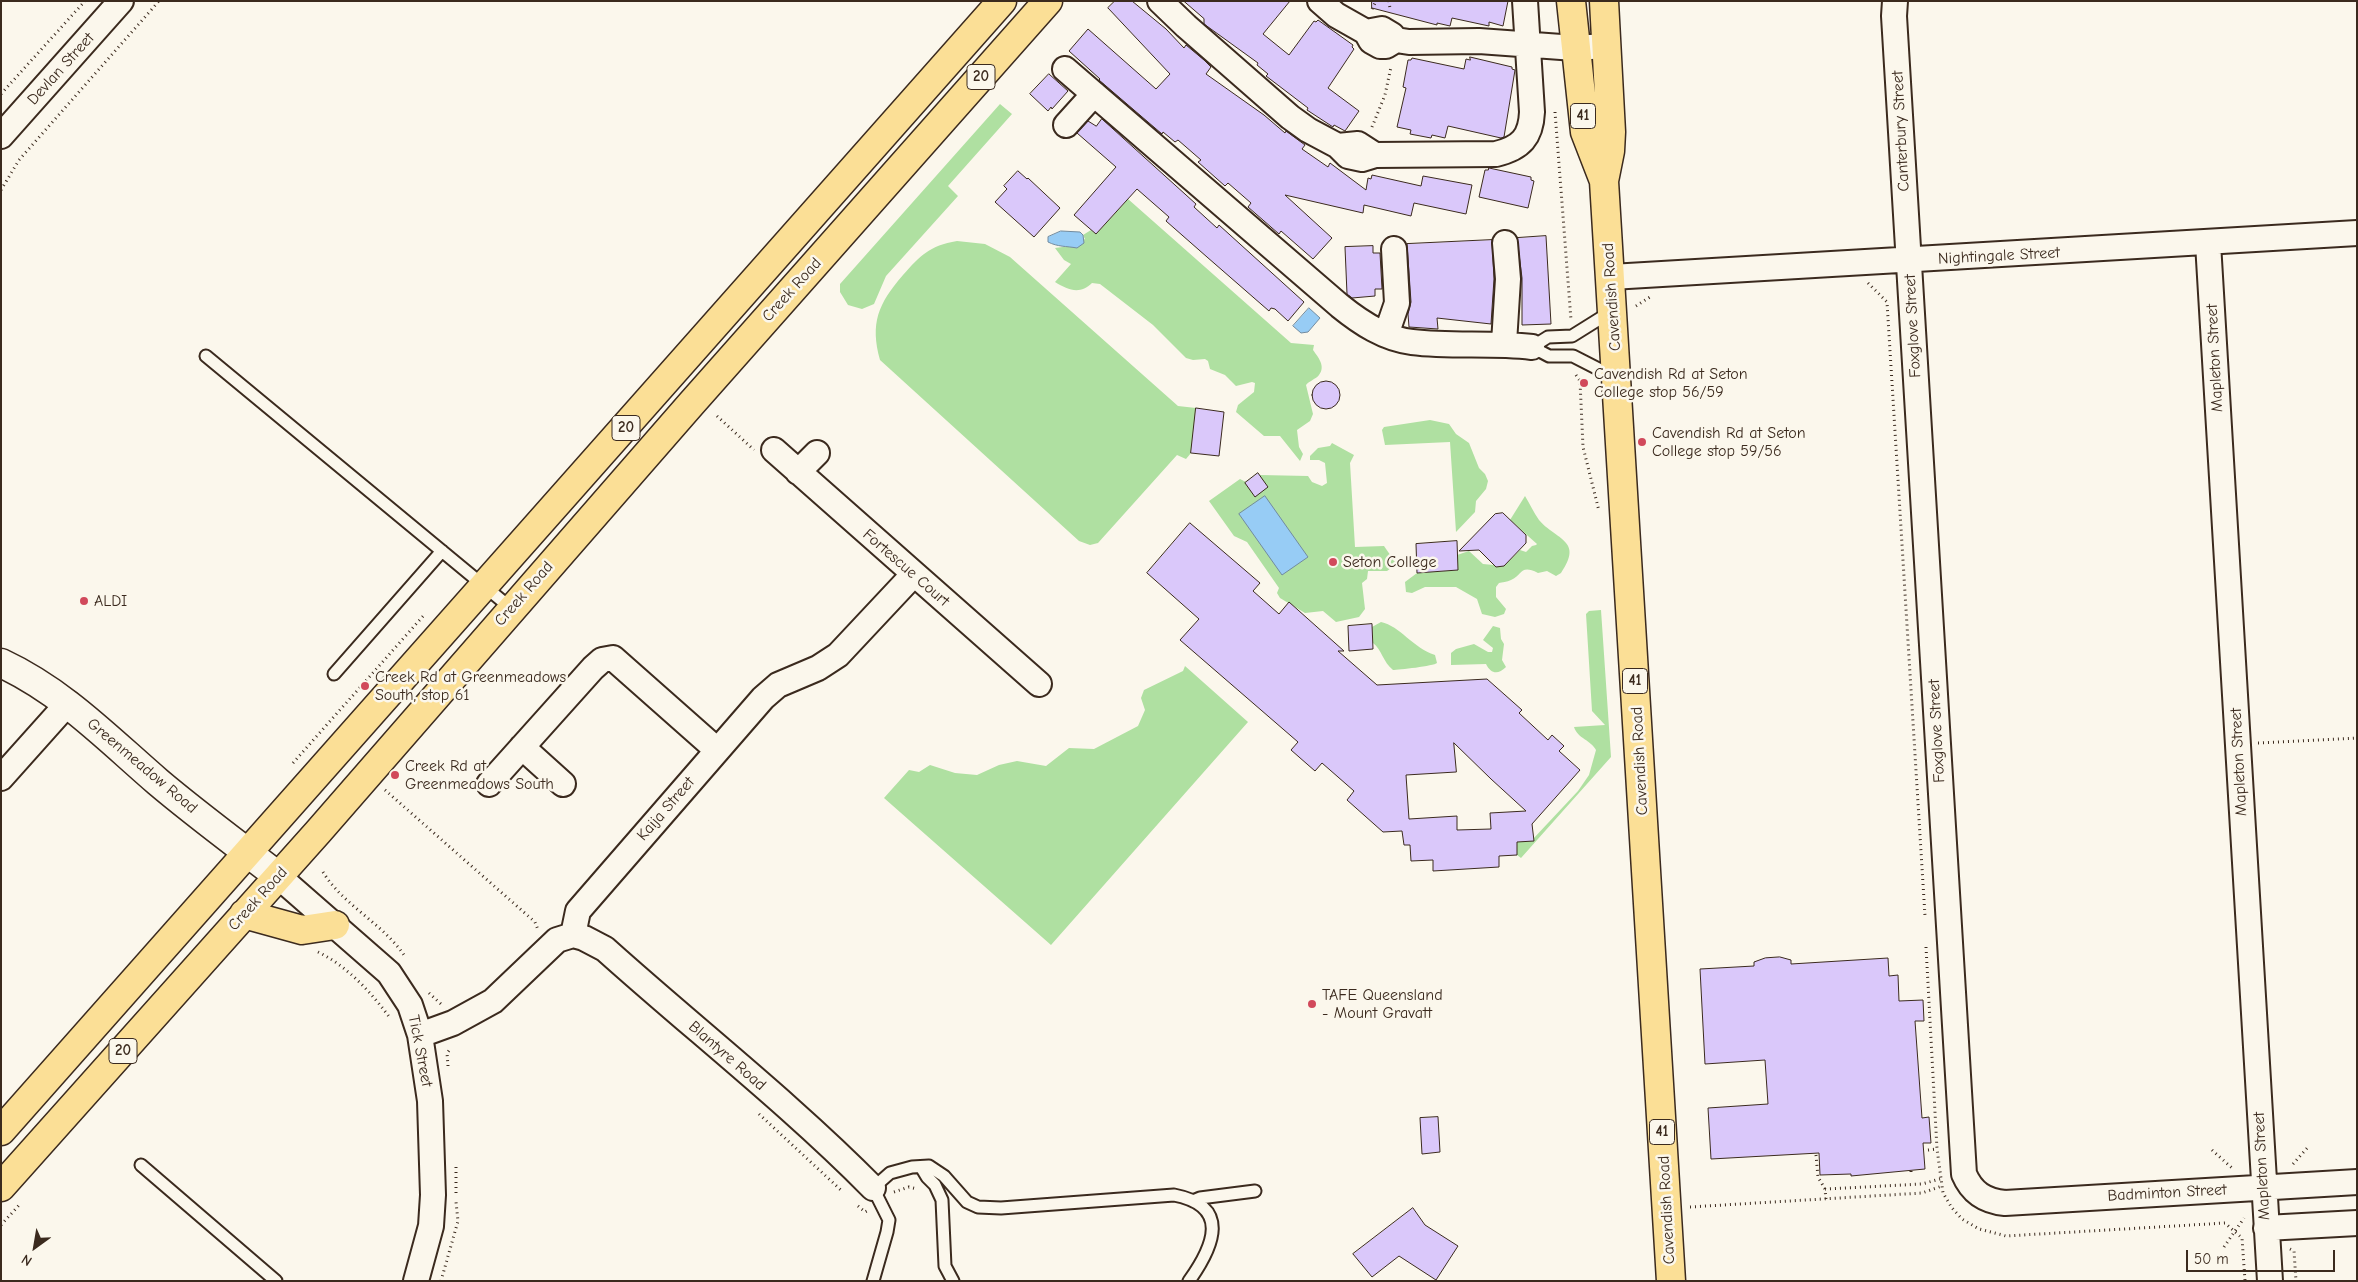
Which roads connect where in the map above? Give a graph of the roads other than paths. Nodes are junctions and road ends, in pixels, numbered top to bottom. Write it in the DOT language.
graph roads {
  1 [pos="121,1"];
  2 [pos="1002,1"];
  3 [pos="1048,1"];
  4 [pos="1160,1"];
  5 [pos="1320,1"];
  6 [pos="1525,1"];
  7 [pos="1571,1"];
  8 [pos="1604,1"];
  9 [pos="1895,1"];
  10 [pos="1528,45"];
  11 [pos="1606,46"];
  12 [pos="1575,48"];
  13 [pos="1065,69"];
  14 [pos="1094,94"];
  15 [pos="1066,125"];
  16 [pos="1,136"];
  17 [pos="1604,181"];
  18 [pos="2357,233"];
  19 [pos="1505,243"];
  20 [pos="2208,243"];
  21 [pos="1394,249"];
  22 [pos="1909,261"];
  23 [pos="1611,277"];
  24 [pos="1625,308"];
  25 [pos="1386,335"];
  26 [pos="1504,343"];
  27 [pos="1532,347"];
  28 [pos="206,356"];
  29 [pos="1617,379"];
  30 [pos="774,450"];
  31 [pos="817,453"];
  32 [pos="798,472"];
  33 [pos="442,551"];
  34 [pos="914,575"];
  35 [pos="484,585"];
  36 [pos="512,608"];
  37 [pos="1,663"];
  38 [pos="334,674"];
  39 [pos="1039,684"];
  40 [pos="68,703"];
  41 [pos="522,747"];
  42 [pos="717,750"];
  43 [pos="1,778"];
  44 [pos="489,784"];
  45 [pos="563,784"];
  46 [pos="247,852"];
  47 [pos="278,876"];
  48 [pos="244,914"];
  49 [pos="335,924"];
  50 [pos="573,935"];
  51 [pos="420,1035"];
  52 [pos="1,1131"];
  53 [pos="141,1166"];
  54 [pos="921,1167"];
  55 [pos="2357,1182"];
  56 [pos="873,1188"];
  57 [pos="2264,1188"];
  58 [pos="1255,1191"];
  59 [pos="13,1193"];
  60 [pos="1979,1195"];
  61 [pos="1194,1201"];
  62 [pos="2357,1223"];
  63 [pos="2266,1228"];
  64 [pos="276,1281"];
  65 [pos="416,1281"];
  66 [pos="873,1281"];
  67 [pos="954,1281"];
  68 [pos="1189,1281"];
  69 [pos="1671,1281"];
  70 [pos="2270,1281"];
  1 -- 16 [label="street, Devlan Street"];
  2 -- 35 [label="main road, Creek Road / 20"];
  3 -- 36 [label="main road, Creek Road / 20"];
  4 -- 10 [label="street"];
  5 -- 10 [label="street"];
  6 -- 10 [label="street"];
  7 -- 12 [label="main road, Cavendish Road / 41"];
  8 -- 11 [label="main road, Cavendish Road / 41"];
  9 -- 22 [label="street, Canterbury Street"];
  10 -- 12 [label="street"];
  11 -- 12 [label="street"];
  11 -- 17 [label="main road, Cavendish Road / 41"];
  12 -- 17 [label="main road, Cavendish Road / 41"];
  13 -- 14 [label="street"];
  14 -- 15 [label="street"];
  14 -- 25 [label="street"];
  17 -- 23 [label="main road, Cavendish Road / 41"];
  18 -- 20 [label="street, Nightingale Street"];
  19 -- 26 [label="street"];
  20 -- 22 [label="street, Nightingale Street"];
  20 -- 57 [label="street, Mapleton Street"];
  21 -- 25 [label="street"];
  22 -- 23 [label="street, Nightingale Street"];
  22 -- 60 [label="street, Foxglove Street"];
  23 -- 24 [label="main road, Cavendish Road / 41"];
  24 -- 27 [label="lane"];
  24 -- 29 [label="main road, Cavendish Road / 41"];
  25 -- 26 [label="street"];
  26 -- 27 [label="street"];
  27 -- 29 [label="lane"];
  28 -- 33 [label="lane"];
  29 -- 69 [label="main road, Cavendish Road / 41"];
  30 -- 32 [label="street, Fortescue Court"];
  31 -- 32 [label="street"];
  32 -- 34 [label="street, Fortescue Court"];
  33 -- 35 [label="lane"];
  33 -- 38 [label="lane"];
  34 -- 39 [label="street, Fortescue Court"];
  34 -- 42 [label="street, Kaija Street"];
  35 -- 36 [label="lane"];
  35 -- 46 [label="main road, Creek Road / 20"];
  36 -- 47 [label="main road, Creek Road / 20"];
  37 -- 40 [label="street, Greenmeadow Road"];
  40 -- 43 [label="street"];
  40 -- 46 [label="street, Greenmeadow Road"];
  41 -- 42 [label="street"];
  41 -- 44 [label="street"];
  41 -- 45 [label="street"];
  42 -- 50 [label="street, Kaija Street"];
  46 -- 47 [label="street, Greenmeadow Road"];
  46 -- 52 [label="main road, Creek Road / 20"];
  47 -- 48 [label="main road, Creek Road / 20"];
  47 -- 49 [label="street, Tick Street"];
  48 -- 49 [label="main road"];
  48 -- 59 [label="main road, Creek Road / 20"];
  49 -- 51 [label="street, Tick Street"];
  50 -- 51 [label="street"];
  50 -- 56 [label="street, Blantyre Road"];
  51 -- 65 [label="street, Tick Street"];
  53 -- 64 [label="lane"];
  54 -- 56 [label="lane"];
  54 -- 61 [label="lane"];
  54 -- 67 [label="lane"];
  55 -- 57 [label="street, Badminton Street"];
  56 -- 66 [label="lane"];
  57 -- 60 [label="street, Badminton Street"];
  57 -- 63 [label="street, Mapleton Street"];
  58 -- 61 [label="lane"];
  61 -- 68 [label="lane"];
  62 -- 63 [label="street"];
  63 -- 70 [label="street, Mapleton Street"];
}
